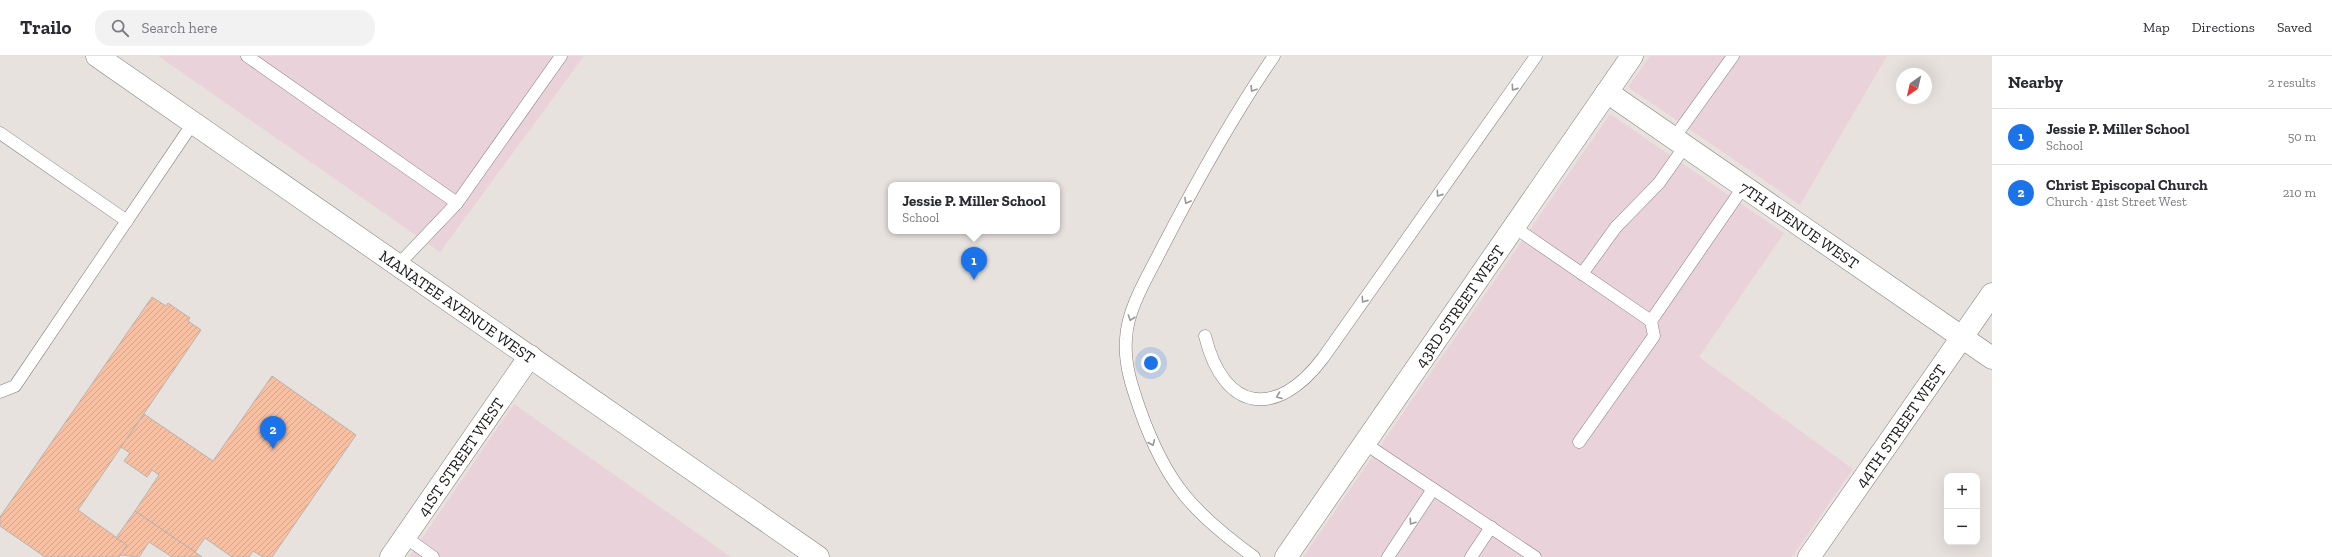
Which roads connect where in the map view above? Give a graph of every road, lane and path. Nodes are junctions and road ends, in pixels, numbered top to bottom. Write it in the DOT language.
graph roads {
  1 [pos="97,56"];
  2 [pos="247,56"];
  3 [pos="561,56"];
  4 [pos="1274,56"];
  5 [pos="1536,56"];
  6 [pos="1632,56"];
  7 [pos="1733,56"];
  8 [pos="1607,92"];
  9 [pos="193,123"];
  10 [pos="0,133"];
  11 [pos="1680,142"];
  12 [pos="1744,186"];
  13 [pos="457,203"];
  14 [pos="127,221"];
  15 [pos="1514,227"];
  16 [pos="398,265"];
  17 [pos="1582,274"];
  18 [pos="1992,294"];
  19 [pos="1651,321"];
  20 [pos="1206,336"];
  21 [pos="1962,337"];
  22 [pos="530,356"];
  23 [pos="1992,358"];
  24 [pos="0,392"];
  25 [pos="1579,442"];
  26 [pos="1364,443"];
  27 [pos="1433,489"];
  28 [pos="1491,527"];
  29 [pos="405,537"];
  30 [pos="391,557"];
  31 [pos="432,557"];
  32 [pos="818,557"];
  33 [pos="1254,557"];
  34 [pos="1286,557"];
  35 [pos="1388,557"];
  36 [pos="1471,557"];
  37 [pos="1535,557"];
  38 [pos="1809,557"];
  1 -- 9 [label="street, MANATEE AVENUE WEST"];
  2 -- 13 [label="lane"];
  3 -- 13 [label="lane"];
  4 -- 33 [label="lane, one-way"];
  5 -- 20 [label="lane, one-way"];
  6 -- 8 [label="street, 43RD STREET WEST"];
  7 -- 11 [label="lane"];
  8 -- 11 [label="street, 7TH AVENUE WEST"];
  8 -- 15 [label="street, 43RD STREET WEST"];
  9 -- 14 [label="lane"];
  9 -- 16 [label="street, MANATEE AVENUE WEST"];
  10 -- 14 [label="lane"];
  11 -- 12 [label="street, 7TH AVENUE WEST"];
  11 -- 17 [label="lane"];
  12 -- 19 [label="lane"];
  12 -- 21 [label="street, 7TH AVENUE WEST"];
  13 -- 16 [label="lane"];
  14 -- 24 [label="lane"];
  15 -- 17 [label="lane"];
  15 -- 26 [label="street, 43RD STREET WEST"];
  16 -- 22 [label="street, MANATEE AVENUE WEST"];
  17 -- 19 [label="lane"];
  18 -- 21 [label="street, 44TH STREET WEST"];
  19 -- 25 [label="lane"];
  21 -- 23 [label="street, 7TH AVENUE WEST"];
  21 -- 38 [label="street, 44TH STREET WEST"];
  22 -- 29 [label="street, 41ST STREET WEST"];
  22 -- 32 [label="street, MANATEE AVENUE WEST"];
  26 -- 27 [label="lane"];
  26 -- 34 [label="street, 43RD STREET WEST"];
  27 -- 28 [label="lane"];
  27 -- 35 [label="lane, one-way"];
  28 -- 36 [label="lane"];
  28 -- 37 [label="lane"];
  29 -- 30 [label="street, 41ST STREET WEST"];
  29 -- 31 [label="lane"];
}
